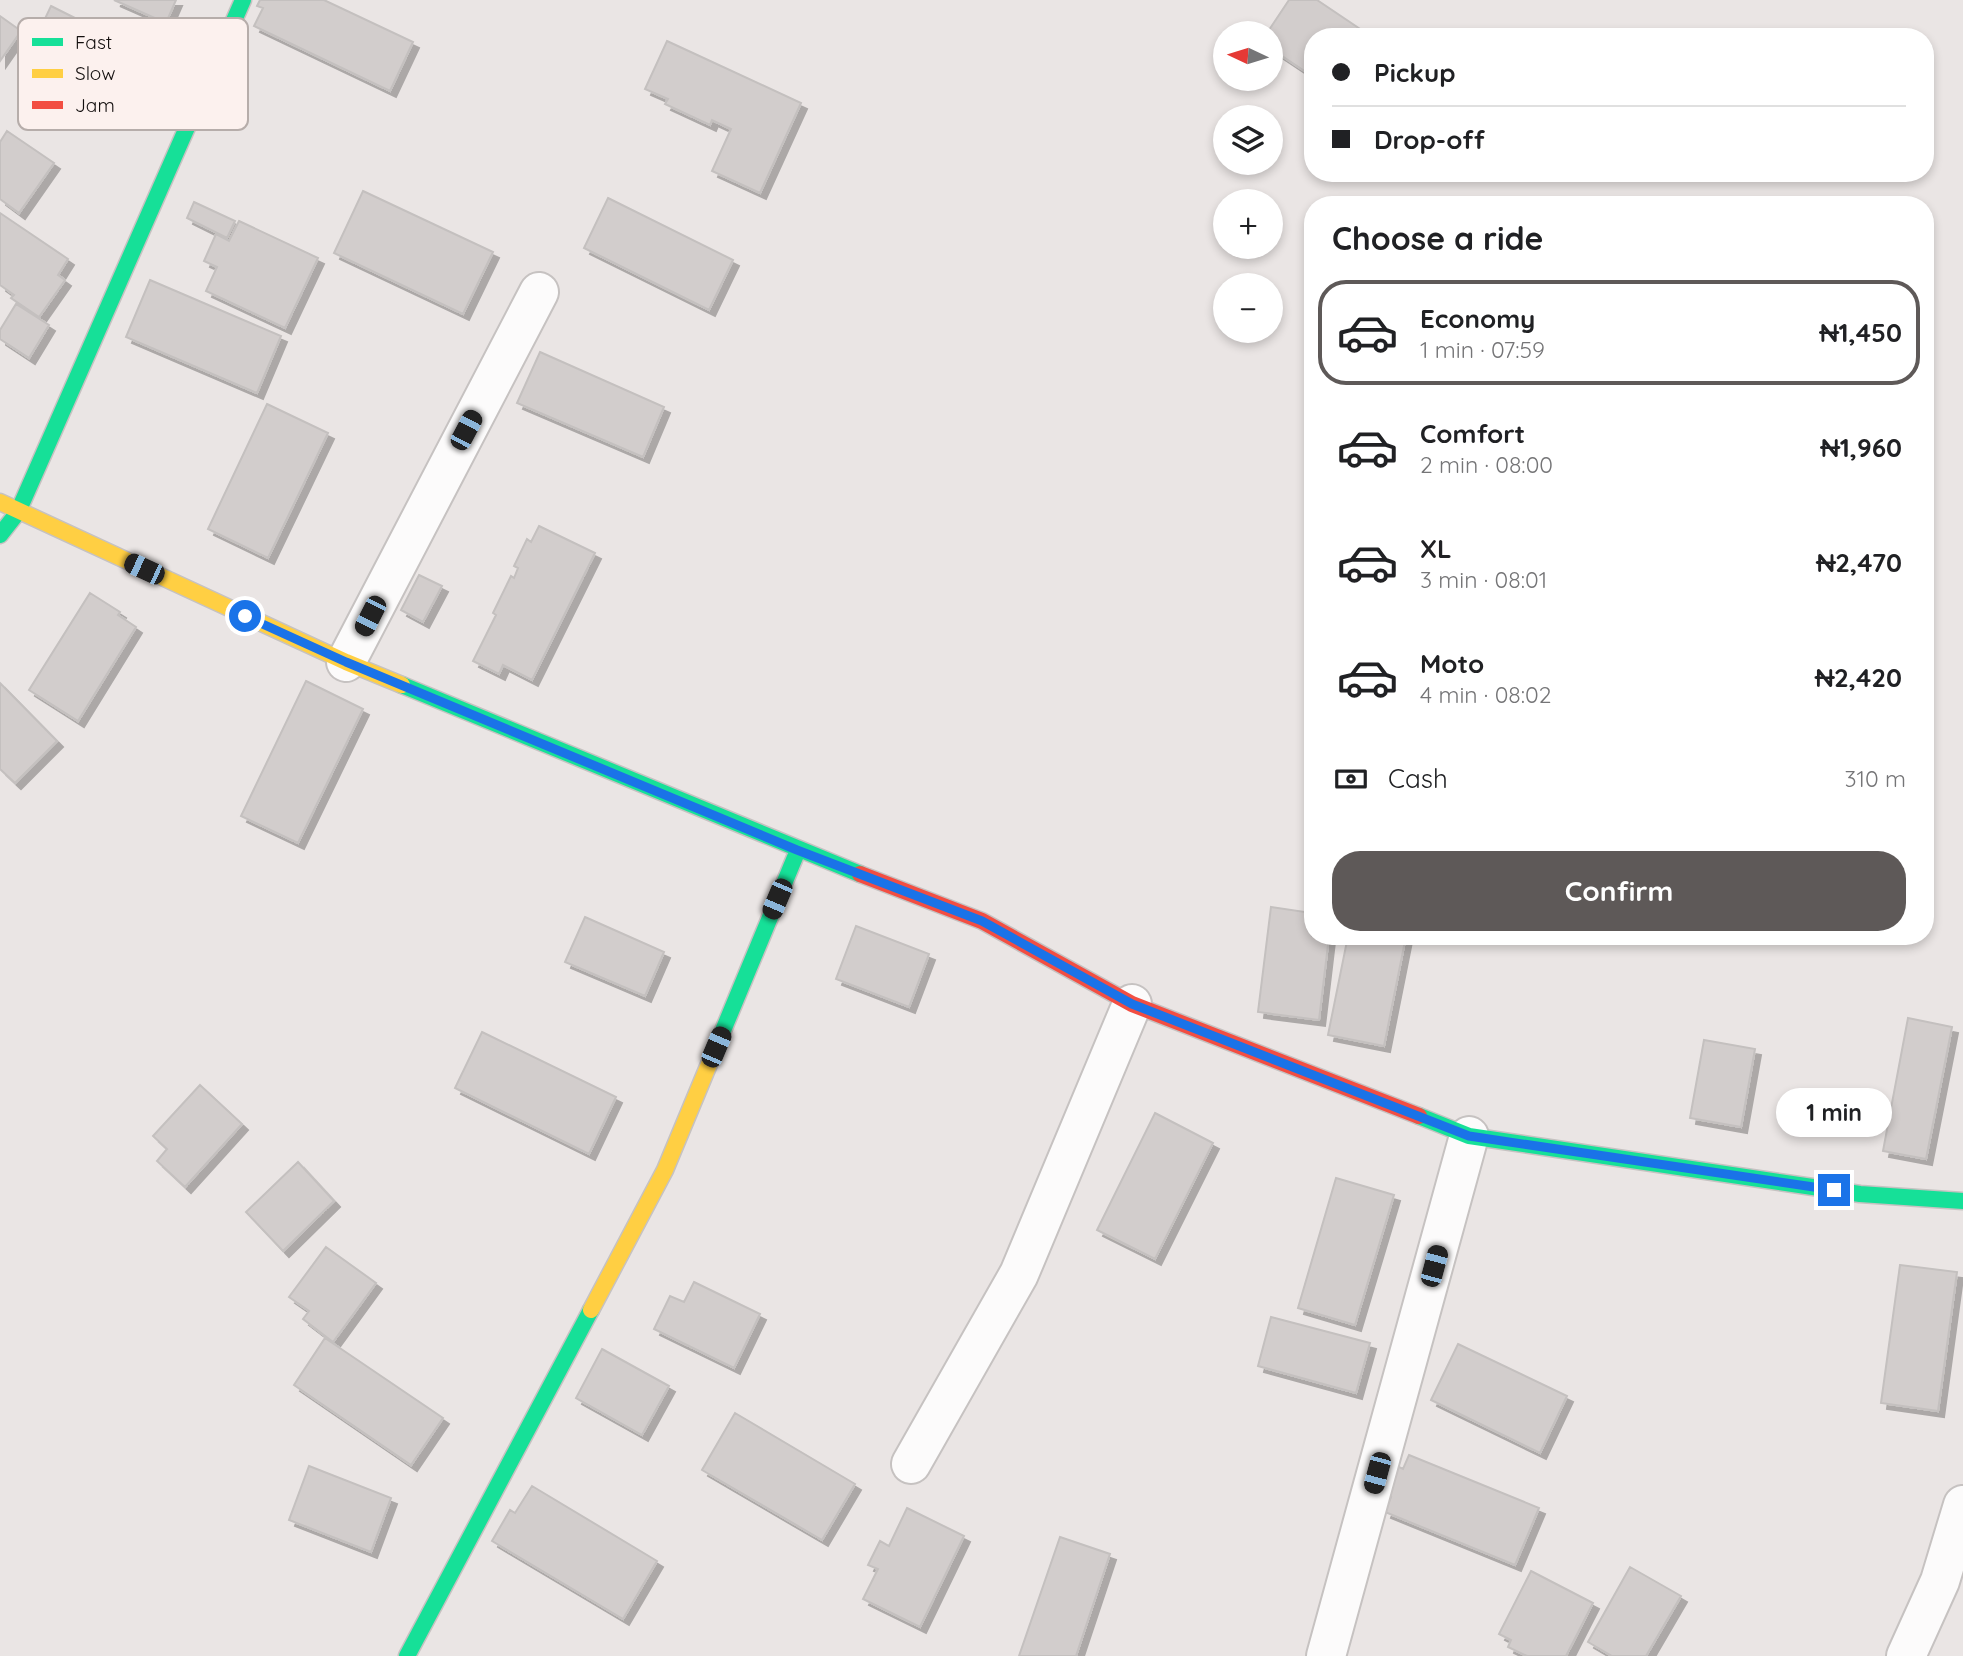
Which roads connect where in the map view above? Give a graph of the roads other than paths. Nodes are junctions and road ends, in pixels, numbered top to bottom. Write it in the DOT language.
graph roads {
  1 [pos="243,0"];
  2 [pos="235,18"];
  3 [pos="186,130"];
  4 [pos="539,292"];
  5 [pos="0,502"];
  6 [pos="18,512"];
  7 [pos="0,535"];
  8 [pos="346,662"];
  9 [pos="797,850"];
  10 [pos="1132,1004"];
  11 [pos="1469,1136"];
  12 [pos="1963,1201"];
  13 [pos="911,1464"];
  14 [pos="1963,1505"];
  15 [pos="407,1656"];
  16 [pos="1328,1656"];
  17 [pos="1906,1656"];
  1 -- 2 [label="street"];
  3 -- 6 [label="street"];
  4 -- 8 [label="street"];
  5 -- 6 [label="street"];
  6 -- 7 [label="street"];
  6 -- 8 [label="street"];
  8 -- 9 [label="street"];
  9 -- 10 [label="street"];
  9 -- 15 [label="street"];
  10 -- 11 [label="street"];
  10 -- 13 [label="street"];
  11 -- 12 [label="street"];
  11 -- 16 [label="street"];
  14 -- 17 [label="street"];
}
